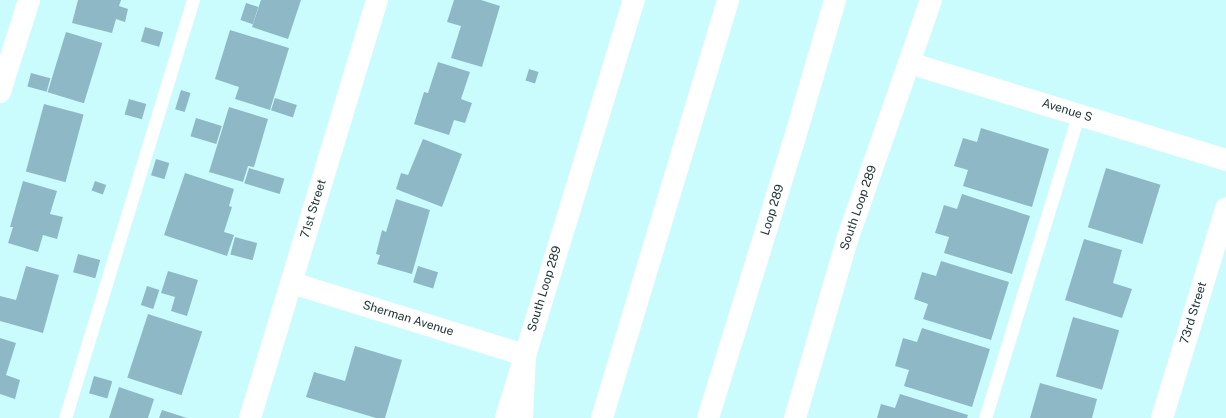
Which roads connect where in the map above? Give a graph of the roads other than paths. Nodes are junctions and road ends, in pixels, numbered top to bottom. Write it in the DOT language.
graph roads {
  1 [pos="28,0"];
  2 [pos="193,0"];
  3 [pos="378,0"];
  4 [pos="634,0"];
  5 [pos="728,0"];
  6 [pos="835,0"];
  7 [pos="931,0"];
  8 [pos="909,63"];
  9 [pos="0,92"];
  10 [pos="1078,115"];
  11 [pos="1226,160"];
  12 [pos="1226,209"];
  13 [pos="292,283"];
  14 [pos="525,355"];
  15 [pos="65,418"];
  16 [pos="250,418"];
  17 [pos="506,418"];
  18 [pos="522,418"];
  19 [pos="602,418"];
  20 [pos="708,418"];
  21 [pos="795,418"];
  22 [pos="985,418"];
  23 [pos="1162,418"];
  1 -- 9 [label="main road"];
  2 -- 15 [label="lane"];
  3 -- 13 [label="main road, 71st Street"];
  4 -- 14 [label="main road, South Loop 289"];
  5 -- 19 [label="main road"];
  6 -- 20 [label="main road, Loop 289"];
  7 -- 8 [label="main road, South Loop 289"];
  8 -- 10 [label="main road, Avenue S"];
  8 -- 21 [label="main road, South Loop 289"];
  10 -- 11 [label="main road, Avenue S"];
  10 -- 22 [label="lane"];
  12 -- 23 [label="main road, 73rd Street"];
  13 -- 14 [label="main road, Sherman Avenue"];
  13 -- 16 [label="main road, 71st Street"];
  14 -- 17 [label="main road, South Loop 289"];
  14 -- 18 [label="main road"];
}
